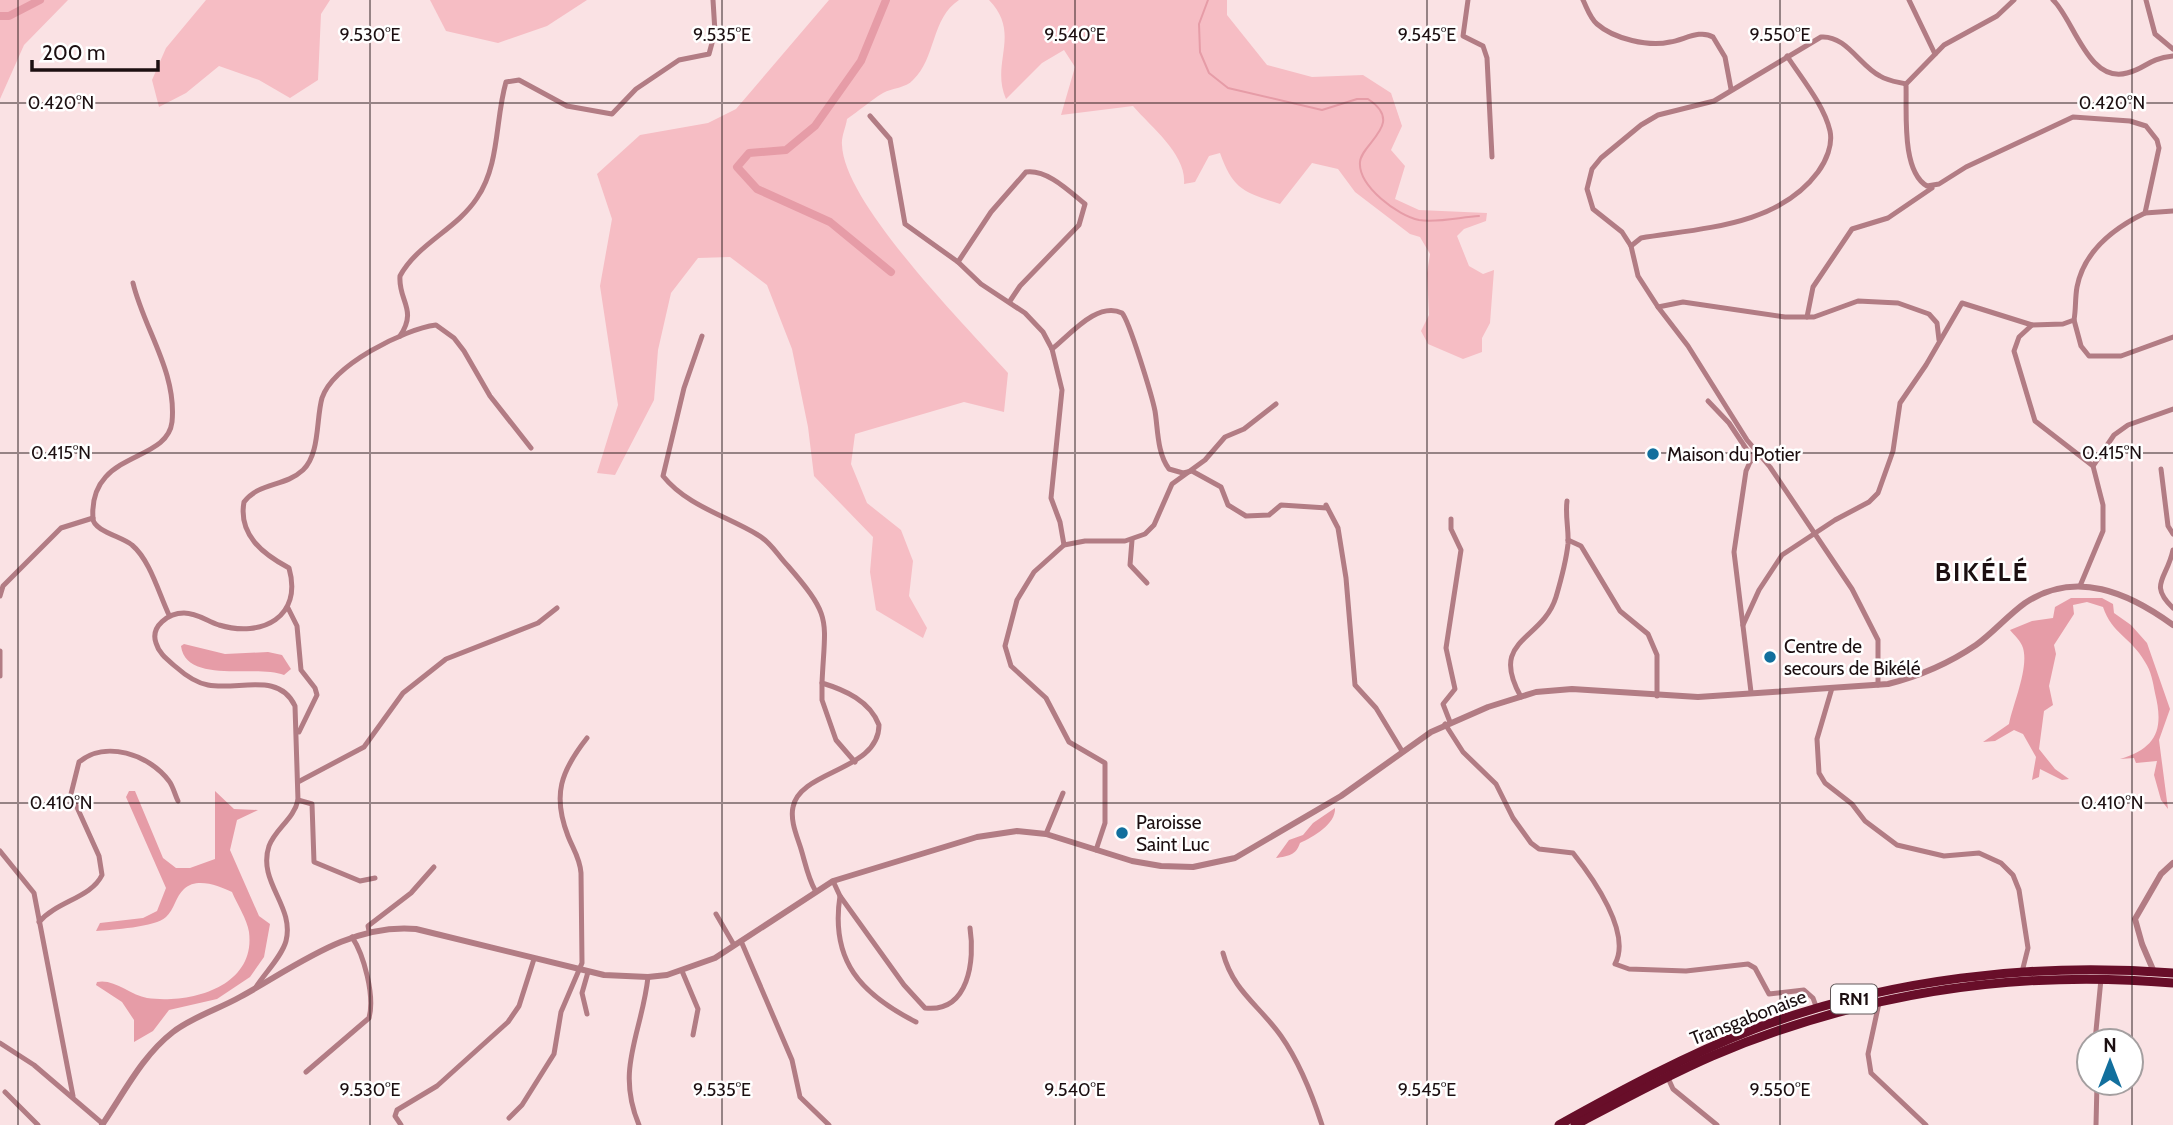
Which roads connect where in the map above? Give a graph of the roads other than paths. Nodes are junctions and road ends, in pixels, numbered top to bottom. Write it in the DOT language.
graph roads {
  1 [pos="713,0"];
  2 [pos="1468,0"];
  3 [pos="1583,0"];
  4 [pos="1909,0"];
  5 [pos="2014,0"];
  6 [pos="2053,0"];
  7 [pos="2146,0"];
  8 [pos="2173,49"];
  9 [pos="1935,54"];
  10 [pos="1787,56"];
  11 [pos="2173,56"];
  12 [pos="1906,84"];
  13 [pos="1731,89"];
  14 [pos="870,116"];
  15 [pos="1492,157"];
  16 [pos="1934,186"];
  17 [pos="2173,211"];
  18 [pos="2145,213"];
  19 [pos="1631,246"];
  20 [pos="958,262"];
  21 [pos="133,284"];
  22 [pos="1010,301"];
  23 [pos="1658,307"];
  24 [pos="1807,317"];
  25 [pos="2074,320"];
  26 [pos="2032,325"];
  27 [pos="400,336"];
  28 [pos="702,336"];
  29 [pos="2173,337"];
  30 [pos="1940,342"];
  31 [pos="1052,349"];
  32 [pos="1708,401"];
  33 [pos="1276,404"];
  34 [pos="2173,409"];
  35 [pos="531,448"];
  36 [pos="1756,458"];
  37 [pos="2093,466"];
  38 [pos="2161,469"];
  39 [pos="1192,471"];
  40 [pos="1567,501"];
  41 [pos="93,518"];
  42 [pos="1451,519"];
  43 [pos="1815,533"];
  44 [pos="2173,534"];
  45 [pos="1132,540"];
  46 [pos="1568,540"];
  47 [pos="1064,545"];
  48 [pos="2173,550"];
  49 [pos="1147,583"];
  50 [pos="2080,586"];
  51 [pos="0,596"];
  52 [pos="288,608"];
  53 [pos="557,608"];
  54 [pos="2173,608"];
  55 [pos="169,615"];
  56 [pos="1743,625"];
  57 [pos="2173,625"];
  58 [pos="0,651"];
  59 [pos="0,677"];
  60 [pos="822,683"];
  61 [pos="1878,685"];
  62 [pos="1832,688"];
  63 [pos="1751,692"];
  64 [pos="1657,695"];
  65 [pos="1521,697"];
  66 [pos="1448,723"];
  67 [pos="298,735"];
  68 [pos="587,738"];
  69 [pos="1402,751"];
  70 [pos="855,762"];
  71 [pos="298,782"];
  72 [pos="1063,793"];
  73 [pos="298,800"];
  74 [pos="178,802"];
  75 [pos="1046,834"];
  76 [pos="1096,850"];
  77 [pos="0,851"];
  78 [pos="2173,863"];
  79 [pos="434,867"];
  80 [pos="375,878"];
  81 [pos="833,881"];
  82 [pos="815,890"];
  83 [pos="840,896"];
  84 [pos="716,914"];
  85 [pos="39,922"];
  86 [pos="970,928"];
  87 [pos="369,931"];
  88 [pos="352,937"];
  89 [pos="741,941"];
  90 [pos="734,945"];
  91 [pos="1223,953"];
  92 [pos="534,958"];
  93 [pos="578,970"];
  94 [pos="682,971"];
  95 [pos="588,972"];
  96 [pos="2022,972"];
  97 [pos="2173,973"];
  98 [pos="2154,976"];
  99 [pos="648,977"];
  100 [pos="2101,979"];
  101 [pos="2173,983"];
  102 [pos="254,989"];
  103 [pos="1880,1000"];
  104 [pos="1817,1009"];
  105 [pos="587,1014"];
  106 [pos="916,1021"];
  107 [pos="2096,1027"];
  108 [pos="694,1034"];
  109 [pos="0,1043"];
  110 [pos="306,1072"];
  111 [pos="1668,1078"];
  112 [pos="5,1093"];
  113 [pos="73,1096"];
  114 [pos="2097,1097"];
  115 [pos="509,1118"];
  116 [pos="38,1125"];
  117 [pos="103,1125"];
  118 [pos="401,1125"];
  119 [pos="639,1125"];
  120 [pos="829,1125"];
  121 [pos="1322,1125"];
  122 [pos="1559,1125"];
  123 [pos="1575,1125"];
  124 [pos="1717,1125"];
  125 [pos="1926,1125"];
  126 [pos="2096,1125"];
  1 -- 27 [label="street"];
  2 -- 15 [label="street"];
  3 -- 13 [label="street"];
  4 -- 9 [label="street"];
  5 -- 9 [label="street"];
  6 -- 11 [label="street"];
  7 -- 8 [label="street"];
  8 -- 11 [label="street"];
  9 -- 12 [label="street"];
  10 -- 12 [label="street"];
  10 -- 13 [label="street"];
  10 -- 19 [label="street"];
  12 -- 16 [label="street"];
  13 -- 19 [label="street"];
  14 -- 20 [label="street"];
  16 -- 18 [label="street"];
  16 -- 24 [label="street"];
  17 -- 18 [label="street"];
  18 -- 25 [label="street"];
  19 -- 23 [label="street"];
  20 -- 22 [label="street"];
  20 -- 22 [label="street"];
  21 -- 41 [label="street"];
  22 -- 31 [label="street"];
  23 -- 24 [label="street"];
  23 -- 36 [label="street"];
  24 -- 30 [label="street"];
  25 -- 26 [label="street"];
  25 -- 29 [label="street"];
  26 -- 30 [label="street"];
  26 -- 37 [label="street"];
  27 -- 35 [label="street"];
  27 -- 52 [label="street"];
  28 -- 60 [label="street"];
  30 -- 43 [label="street"];
  31 -- 39 [label="street"];
  31 -- 47 [label="street"];
  32 -- 36 [label="street"];
  33 -- 39 [label="street"];
  34 -- 37 [label="street"];
  36 -- 43 [label="street"];
  36 -- 56 [label="street"];
  37 -- 50 [label="street"];
  38 -- 44 [label="street"];
  39 -- 45 [label="street"];
  39 -- 69 [label="street"];
  40 -- 46 [label="street"];
  41 -- 51 [label="street"];
  41 -- 55 [label="street"];
  42 -- 66 [label="street"];
  43 -- 56 [label="street"];
  43 -- 61 [label="street"];
  45 -- 47 [label="street"];
  45 -- 49 [label="street"];
  46 -- 64 [label="street"];
  46 -- 65 [label="street"];
  47 -- 76 [label="street"];
  48 -- 54 [label="street"];
  50 -- 57 [label="street"];
  50 -- 61 [label="street"];
  52 -- 55 [label="street"];
  52 -- 67 [label="street"];
  53 -- 71 [label="street"];
  55 -- 67 [label="street"];
  56 -- 63 [label="street"];
  58 -- 59 [label="street"];
  60 -- 70 [label="street"];
  60 -- 70 [label="street"];
  61 -- 62 [label="street"];
  62 -- 63 [label="street"];
  62 -- 96 [label="street"];
  63 -- 64 [label="street"];
  64 -- 65 [label="street"];
  65 -- 66 [label="street"];
  66 -- 69 [label="street"];
  66 -- 104 [label="street"];
  67 -- 71 [label="street"];
  68 -- 93 [label="street"];
  69 -- 76 [label="street"];
  70 -- 82 [label="street"];
  71 -- 73 [label="street"];
  72 -- 75 [label="street"];
  73 -- 80 [label="street"];
  73 -- 102 [label="street"];
  74 -- 85 [label="street"];
  75 -- 76 [label="street"];
  75 -- 81 [label="street"];
  77 -- 85 [label="street"];
  78 -- 98 [label="street"];
  79 -- 87 [label="street"];
  81 -- 82 [label="street"];
  81 -- 83 [label="street"];
  82 -- 89 [label="street"];
  83 -- 86 [label="street"];
  83 -- 106 [label="street"];
  84 -- 90 [label="street"];
  85 -- 113 [label="street"];
  87 -- 88 [label="street"];
  87 -- 92 [label="street"];
  88 -- 102 [label="street"];
  88 -- 110 [label="street"];
  89 -- 90 [label="street"];
  89 -- 120 [label="street"];
  90 -- 94 [label="street"];
  91 -- 121 [label="street"];
  92 -- 93 [label="street"];
  92 -- 118 [label="street"];
  93 -- 95 [label="street"];
  93 -- 115 [label="street"];
  94 -- 99 [label="street"];
  94 -- 108 [label="street"];
  95 -- 99 [label="street"];
  95 -- 105 [label="street"];
  96 -- 98 [label="highway, Transgabonaise / RN1"];
  96 -- 104 [label="highway, Transgabonaise / RN1"];
  97 -- 98 [label="highway, Transgabonaise / RN1"];
  98 -- 100 [label="highway, Transgabonaise / RN1"];
  98 -- 101 [label="highway, Transgabonaise / RN1"];
  99 -- 119 [label="street"];
  100 -- 103 [label="highway, Transgabonaise / RN1"];
  100 -- 107 [label="street"];
  102 -- 117 [label="street"];
  103 -- 111 [label="highway, Transgabonaise / RN1"];
  103 -- 125 [label="street"];
  104 -- 122 [label="highway, Transgabonaise / RN1"];
  109 -- 113 [label="street"];
  111 -- 123 [label="highway, Transgabonaise / RN1"];
  111 -- 124 [label="street"];
  112 -- 116 [label="street"];
  113 -- 117 [label="street"];
  114 -- 126 [label="street"];
}
